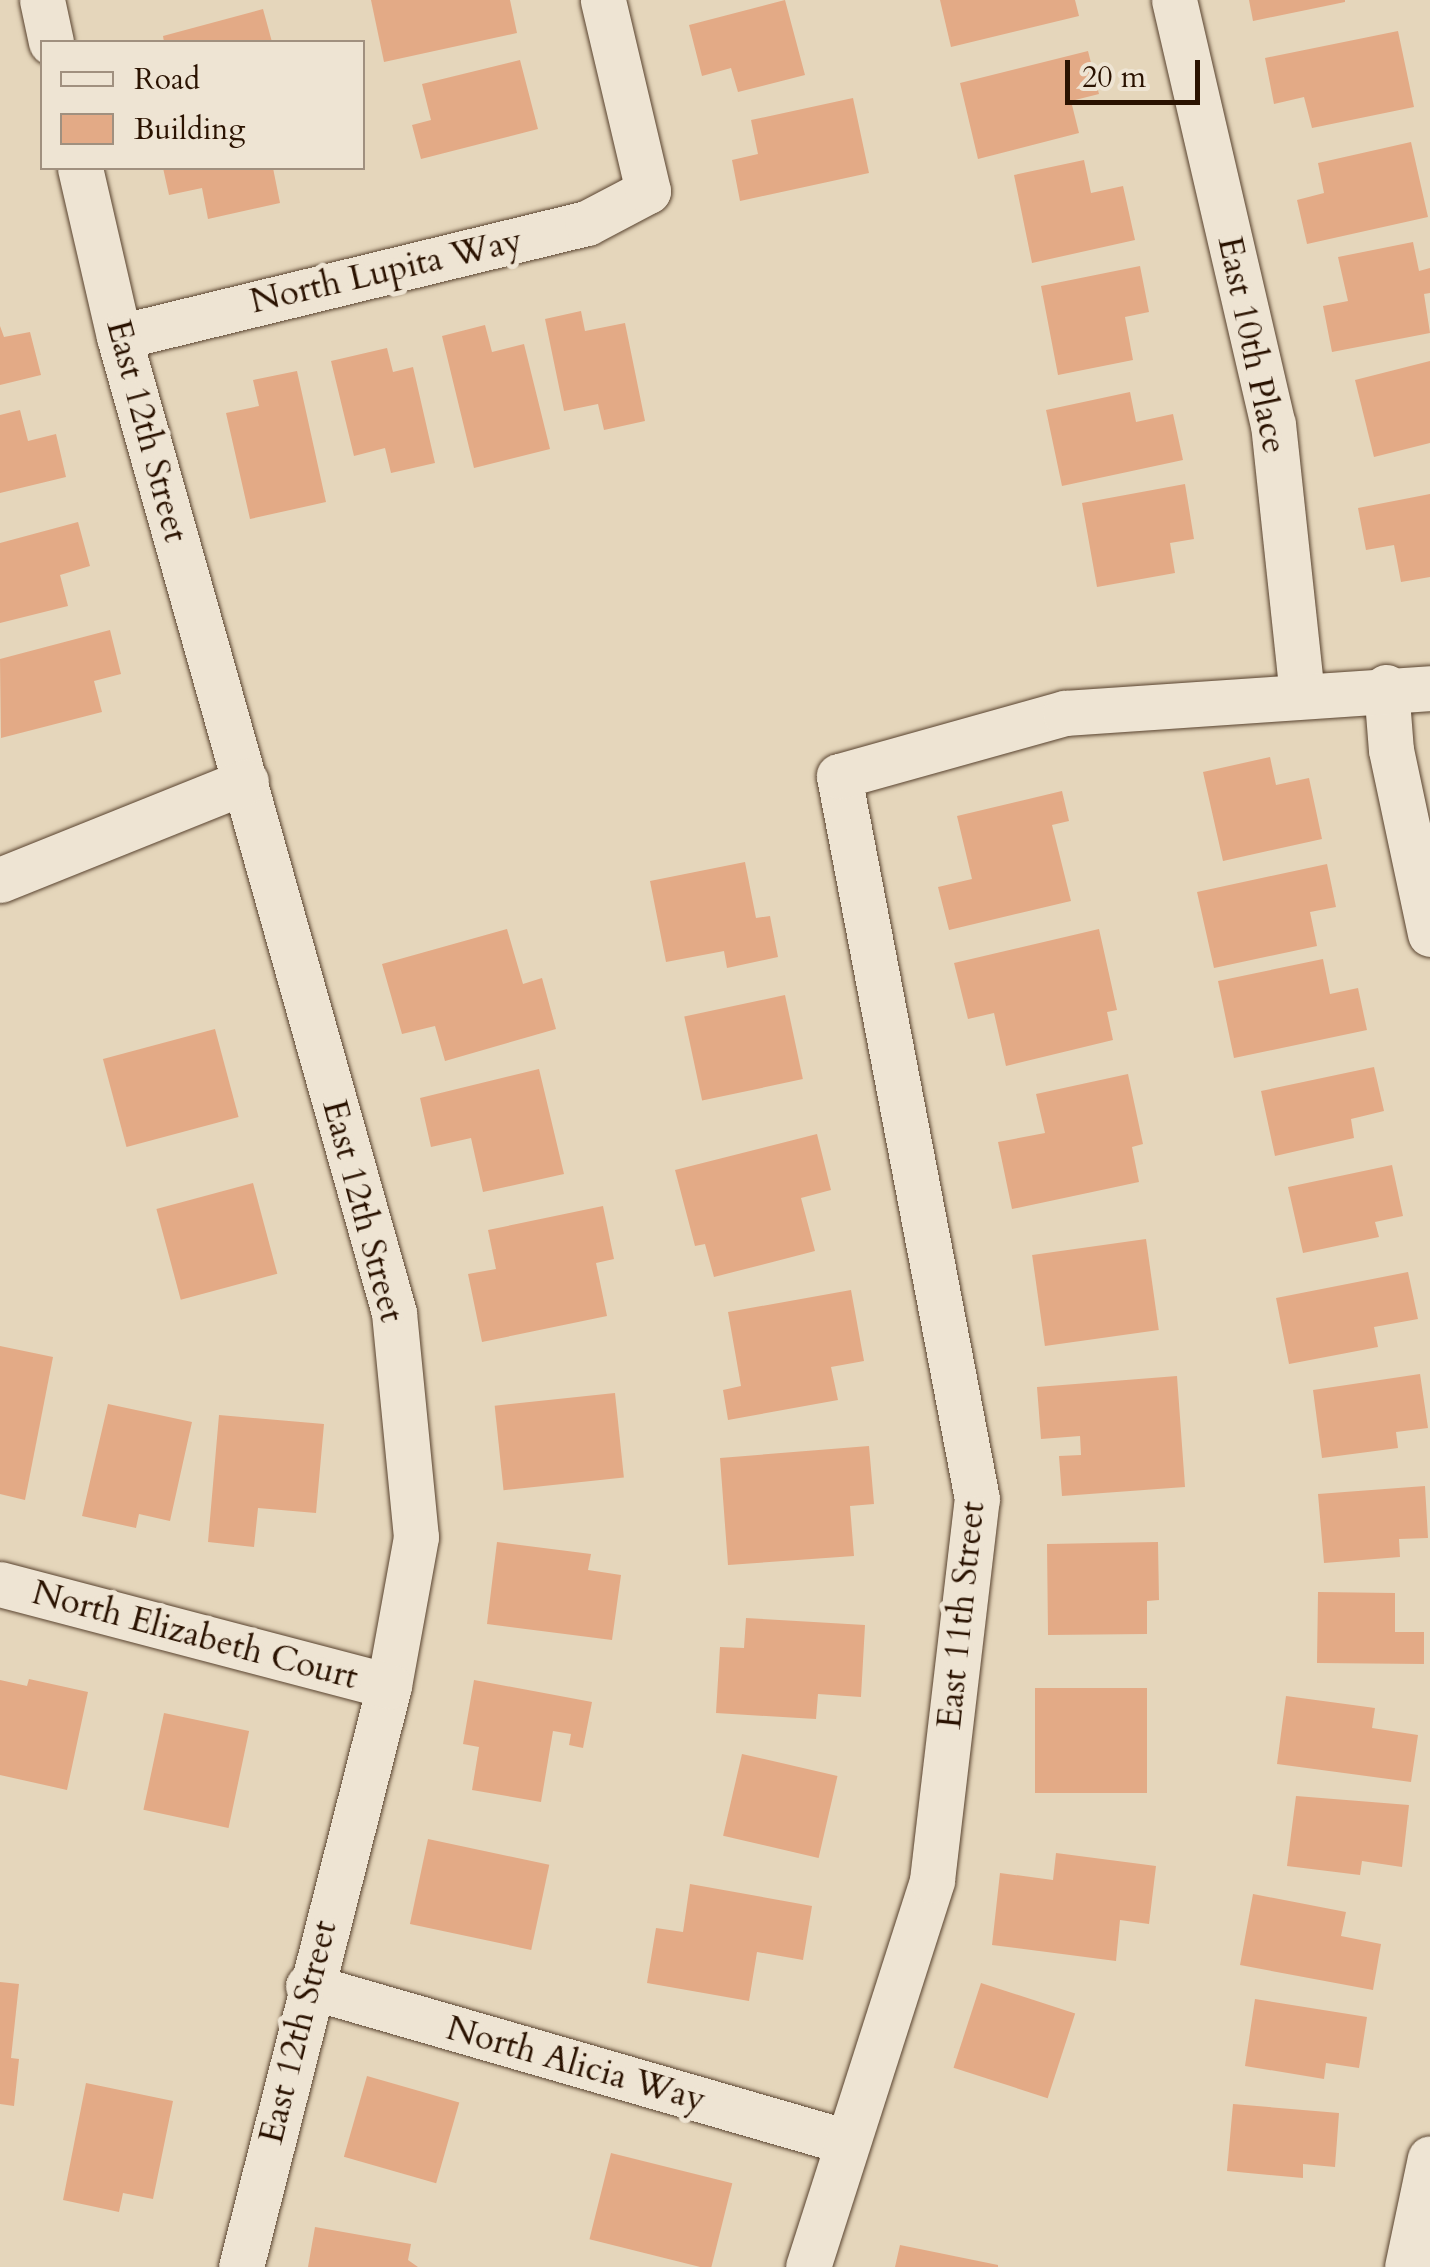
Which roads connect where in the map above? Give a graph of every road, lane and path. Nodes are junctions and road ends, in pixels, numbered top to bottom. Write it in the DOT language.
graph roads {
  1 [pos="42,0"];
  2 [pos="603,0"];
  3 [pos="1174,0"];
  4 [pos="51,40"];
  5 [pos="80,170"];
  6 [pos="119,337"];
  7 [pos="1408,687"];
  8 [pos="1302,695"];
  9 [pos="246,781"];
  10 [pos="0,880"];
  11 [pos="1430,934"];
  12 [pos="0,1584"];
  13 [pos="390,1686"];
  14 [pos="308,1986"];
  15 [pos="844,2141"];
  16 [pos="1430,2158"];
  17 [pos="241,2267"];
  18 [pos="808,2267"];
  19 [pos="1407,2267"];
  1 -- 4 [label="street"];
  2 -- 6 [label="street, North Lupita Way"];
  3 -- 8 [label="street, East 10th Place"];
  5 -- 6 [label="street, East 12th Street"];
  6 -- 9 [label="street, East 12th Street"];
  7 -- 8 [label="street"];
  7 -- 11 [label="street"];
  8 -- 15 [label="street, East 11th Street"];
  9 -- 10 [label="street"];
  9 -- 13 [label="street, East 12th Street"];
  12 -- 13 [label="street, North Elizabeth Court"];
  13 -- 14 [label="street, East 12th Street"];
  14 -- 15 [label="street, North Alicia Way"];
  14 -- 17 [label="street, East 12th Street"];
  15 -- 18 [label="street, East 11th Street"];
  16 -- 19 [label="street"];
}
